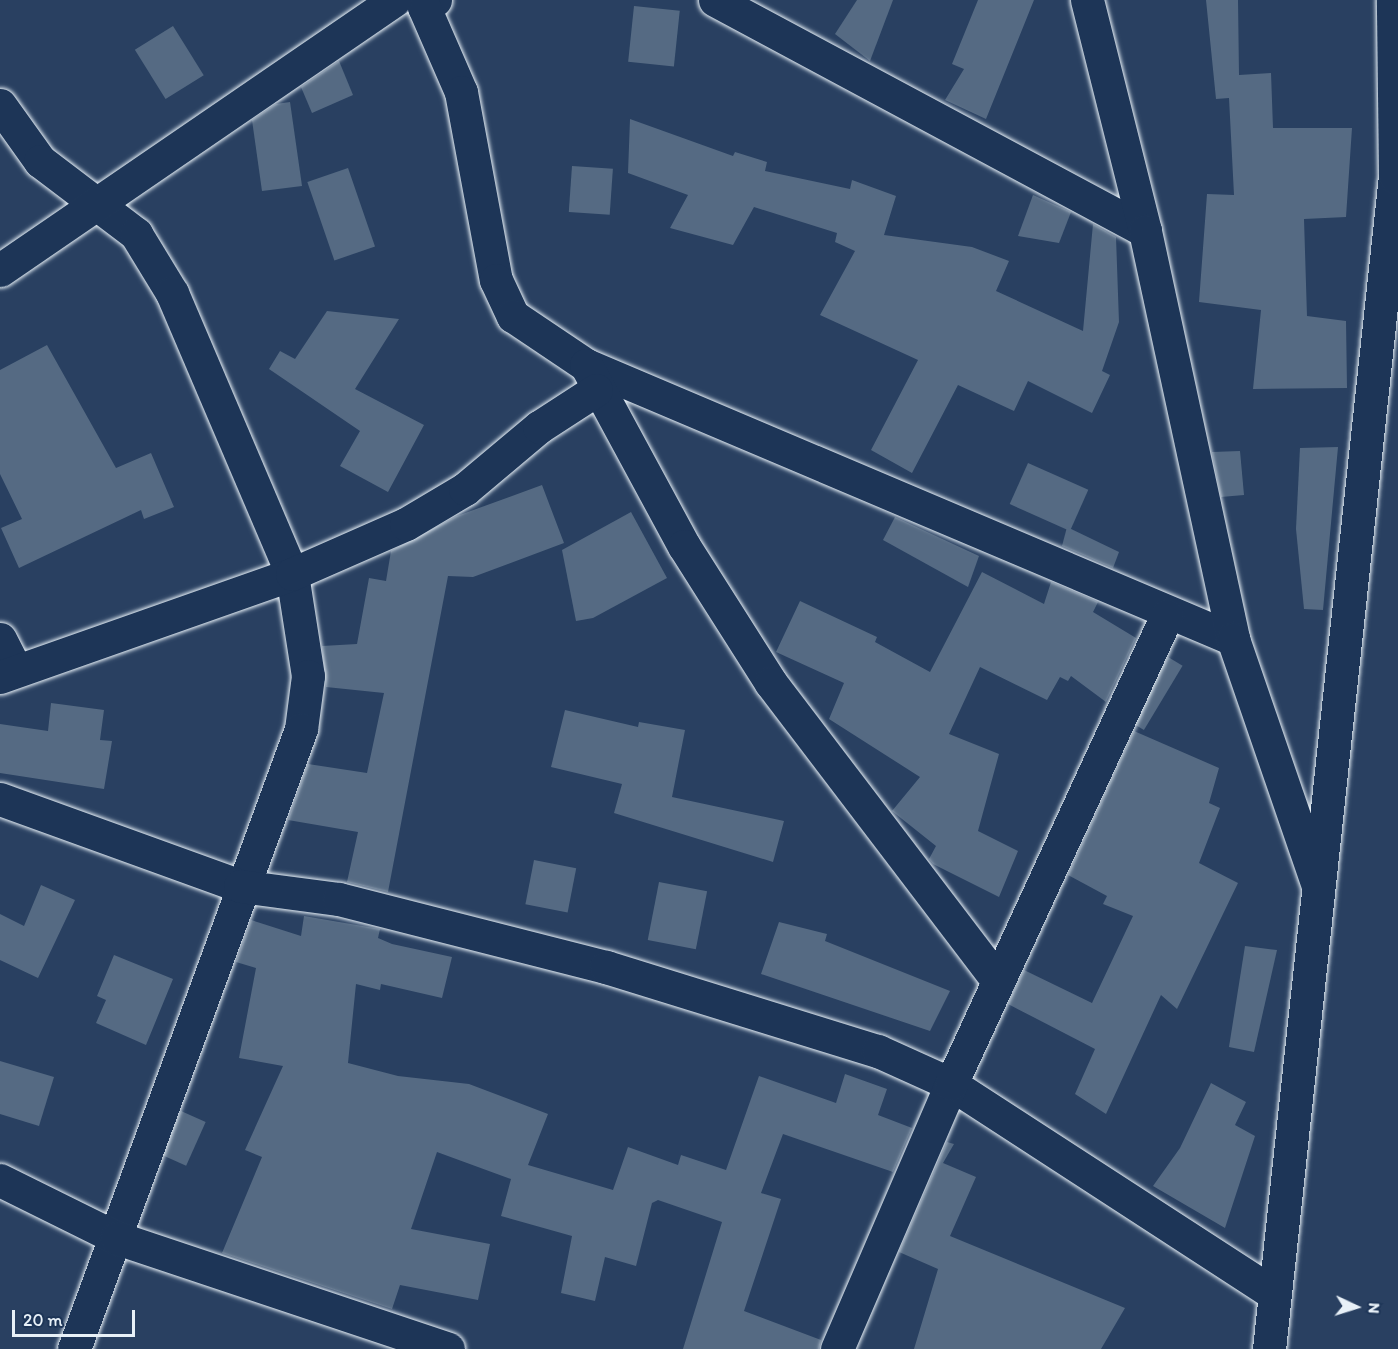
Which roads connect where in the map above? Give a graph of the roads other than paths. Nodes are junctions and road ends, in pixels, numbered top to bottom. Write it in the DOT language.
graph roads {
  1 [pos="715,0"];
  2 [pos="1087,0"];
  3 [pos="1393,0"];
  4 [pos="418,2"];
  5 [pos="0,105"];
  6 [pos="1397,176"];
  7 [pos="98,201"];
  8 [pos="1145,231"];
  9 [pos="0,270"];
  10 [pos="591,377"];
  11 [pos="292,574"];
  12 [pos="1167,615"];
  13 [pos="0,639"];
  14 [pos="1233,639"];
  15 [pos="8,673"];
  16 [pos="0,799"];
  17 [pos="240,886"];
  18 [pos="1321,893"];
  19 [pos="998,981"];
  20 [pos="951,1084"];
  21 [pos="0,1180"];
  22 [pos="117,1238"];
  23 [pos="1274,1294"];
  24 [pos="74,1349"];
  25 [pos="448,1349"];
  26 [pos="837,1349"];
  27 [pos="1269,1349"];
  1 -- 8 [label="street"];
  2 -- 8 [label="street"];
  3 -- 6 [label="street"];
  4 -- 7 [label="street"];
  4 -- 10 [label="street"];
  5 -- 7 [label="street"];
  6 -- 18 [label="street"];
  7 -- 9 [label="street"];
  7 -- 11 [label="street"];
  8 -- 14 [label="street"];
  10 -- 11 [label="street"];
  10 -- 12 [label="street"];
  10 -- 19 [label="street"];
  11 -- 15 [label="street"];
  11 -- 17 [label="street"];
  12 -- 14 [label="street"];
  12 -- 19 [label="street"];
  13 -- 15 [label="street"];
  14 -- 18 [label="street"];
  16 -- 17 [label="street"];
  17 -- 20 [label="street"];
  17 -- 22 [label="street"];
  18 -- 23 [label="street"];
  19 -- 20 [label="street"];
  20 -- 23 [label="street"];
  20 -- 26 [label="street"];
  21 -- 22 [label="street"];
  22 -- 24 [label="street"];
  22 -- 25 [label="street"];
  23 -- 27 [label="street"];
}
